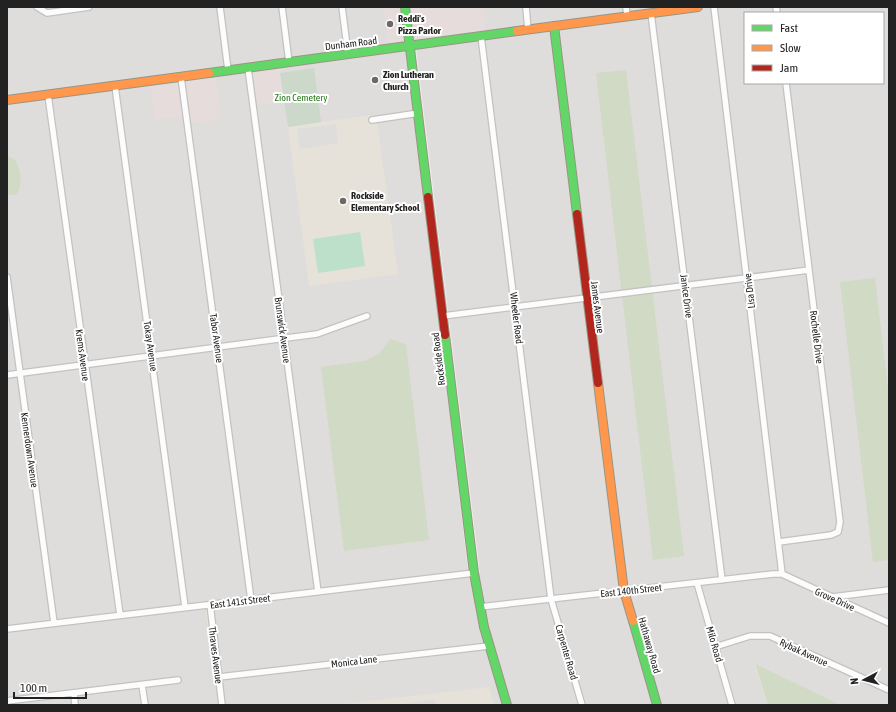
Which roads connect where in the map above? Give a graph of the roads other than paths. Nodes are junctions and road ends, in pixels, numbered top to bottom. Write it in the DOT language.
graph roads {
  1 [pos="37,7"];
  2 [pos="89,7"];
  3 [pos="220,7"];
  4 [pos="282,7"];
  5 [pos="342,7"];
  6 [pos="405,7"];
  7 [pos="526,7"];
  8 [pos="626,7"];
  9 [pos="698,7"];
  10 [pos="714,7"];
  11 [pos="651,13"];
  12 [pos="627,16"];
  13 [pos="554,26"];
  14 [pos="528,30"];
  15 [pos="481,36"];
  16 [pos="409,46"];
  17 [pos="348,54"];
  18 [pos="289,62"];
  19 [pos="248,68"];
  20 [pos="228,70"];
  21 [pos="180,77"];
  22 [pos="786,84"];
  23 [pos="115,86"];
  24 [pos="48,94"];
  25 [pos="7,100"];
  26 [pos="419,113"];
  27 [pos="372,120"];
  28 [pos="809,270"];
  29 [pos="7,277"];
  30 [pos="747,277"];
  31 [pos="686,285"];
  32 [pos="587,297"];
  33 [pos="515,307"];
  34 [pos="367,316"];
  35 [pos="443,316"];
  36 [pos="284,338"];
  37 [pos="218,347"];
  38 [pos="152,356"];
  39 [pos="85,365"];
  40 [pos="20,374"];
  41 [pos="7,375"];
  42 [pos="779,542"];
  43 [pos="474,573"];
  44 [pos="782,574"];
  45 [pos="722,580"];
  46 [pos="697,583"];
  47 [pos="889,590"];
  48 [pos="624,591"];
  49 [pos="318,592"];
  50 [pos="831,597"];
  51 [pos="551,599"];
  52 [pos="251,600"];
  53 [pos="210,604"];
  54 [pos="185,607"];
  55 [pos="480,607"];
  56 [pos="120,615"];
  57 [pos="54,623"];
  58 [pos="889,623"];
  59 [pos="7,629"];
  60 [pos="489,646"];
  61 [pos="715,647"];
  62 [pos="219,677"];
  63 [pos="178,680"];
  64 [pos="142,685"];
  65 [pos="889,690"];
  66 [pos="74,693"];
  67 [pos="8,702"];
  68 [pos="75,705"];
  69 [pos="145,705"];
  70 [pos="222,705"];
  71 [pos="507,705"];
  72 [pos="582,705"];
  73 [pos="657,705"];
  74 [pos="732,705"];
  1 -- 2 [label="street"];
  3 -- 20 [label="street"];
  4 -- 18 [label="street"];
  5 -- 17 [label="street"];
  6 -- 16 [label="street, Rockside Road"];
  7 -- 14 [label="street"];
  8 -- 12 [label="street"];
  9 -- 11 [label="street, Dunham Road"];
  10 -- 30 [label="street, Lisa Drive"];
  11 -- 12 [label="street, Dunham Road"];
  11 -- 31 [label="street, Janice Drive"];
  12 -- 13 [label="street, Dunham Road"];
  13 -- 14 [label="street, Dunham Road"];
  13 -- 32 [label="street, James Avenue"];
  14 -- 15 [label="street, Dunham Road"];
  15 -- 16 [label="street, Dunham Road"];
  15 -- 33 [label="street, Wheeler Road"];
  16 -- 17 [label="street, Dunham Road"];
  16 -- 26 [label="street, Rockside Road"];
  17 -- 18 [label="street, Dunham Road"];
  18 -- 19 [label="street, Dunham Road"];
  19 -- 20 [label="street, Dunham Road"];
  19 -- 36 [label="street, Brunswick Avenue"];
  20 -- 21 [label="street, Dunham Road"];
  21 -- 23 [label="street, Dunham Road"];
  21 -- 37 [label="street, Tabor Avenue"];
  22 -- 28 [label="street, Rochelle Drive"];
  23 -- 24 [label="street, Dunham Road"];
  23 -- 38 [label="street, Tokay Avenue"];
  24 -- 25 [label="street, Dunham Road"];
  24 -- 39 [label="street, Krems Avenue"];
  26 -- 27 [label="street"];
  26 -- 35 [label="street, Rockside Road"];
  28 -- 30 [label="street"];
  28 -- 42 [label="street, Rochelle Drive"];
  29 -- 40 [label="street, Kennerdown Avenue"];
  30 -- 31 [label="street"];
  30 -- 42 [label="street, Lisa Drive"];
  31 -- 32 [label="street"];
  31 -- 45 [label="street, Janice Drive"];
  32 -- 33 [label="street"];
  32 -- 48 [label="street, James Avenue"];
  33 -- 35 [label="street"];
  33 -- 51 [label="street, Wheeler Road"];
  34 -- 36 [label="street"];
  35 -- 43 [label="street, Rockside Road"];
  36 -- 37 [label="street"];
  36 -- 49 [label="street, Brunswick Avenue"];
  37 -- 38 [label="street"];
  37 -- 52 [label="street, Tabor Avenue"];
  38 -- 39 [label="street"];
  38 -- 54 [label="street, Tokay Avenue"];
  39 -- 40 [label="street"];
  39 -- 56 [label="street, Krems Avenue"];
  40 -- 41 [label="street"];
  40 -- 57 [label="street, Kennerdown Avenue"];
  42 -- 44 [label="street, Lisa Drive"];
  43 -- 49 [label="street, East 141st Street"];
  43 -- 55 [label="street, Rockside Road"];
  44 -- 45 [label="street, East 140th Street"];
  44 -- 50 [label="street, Grove Drive"];
  45 -- 46 [label="street, East 140th Street"];
  46 -- 48 [label="street, East 140th Street"];
  46 -- 61 [label="street, Milo Road"];
  47 -- 50 [label="street"];
  48 -- 51 [label="street, East 140th Street"];
  48 -- 73 [label="street, Hathaway Road"];
  49 -- 52 [label="street, East 141st Street"];
  50 -- 58 [label="street, Grove Drive"];
  51 -- 55 [label="street, East 140th Street"];
  51 -- 72 [label="street, Carpenter Road"];
  52 -- 53 [label="street, East 141st Street"];
  53 -- 54 [label="street, East 141st Street"];
  53 -- 62 [label="street, Thraves Avenue"];
  54 -- 56 [label="street, East 141st Street"];
  55 -- 60 [label="street, Rockside Road"];
  56 -- 57 [label="street, East 141st Street"];
  57 -- 59 [label="street, East 141st Street"];
  60 -- 62 [label="street, Monica Lane"];
  60 -- 71 [label="street, Rockside Road"];
  61 -- 65 [label="street, Rybak Avenue"];
  61 -- 74 [label="street, Milo Road"];
  62 -- 70 [label="street, Thraves Avenue"];
  63 -- 64 [label="street"];
  64 -- 66 [label="street"];
  64 -- 69 [label="street"];
  66 -- 67 [label="street"];
  66 -- 68 [label="street"];
}
